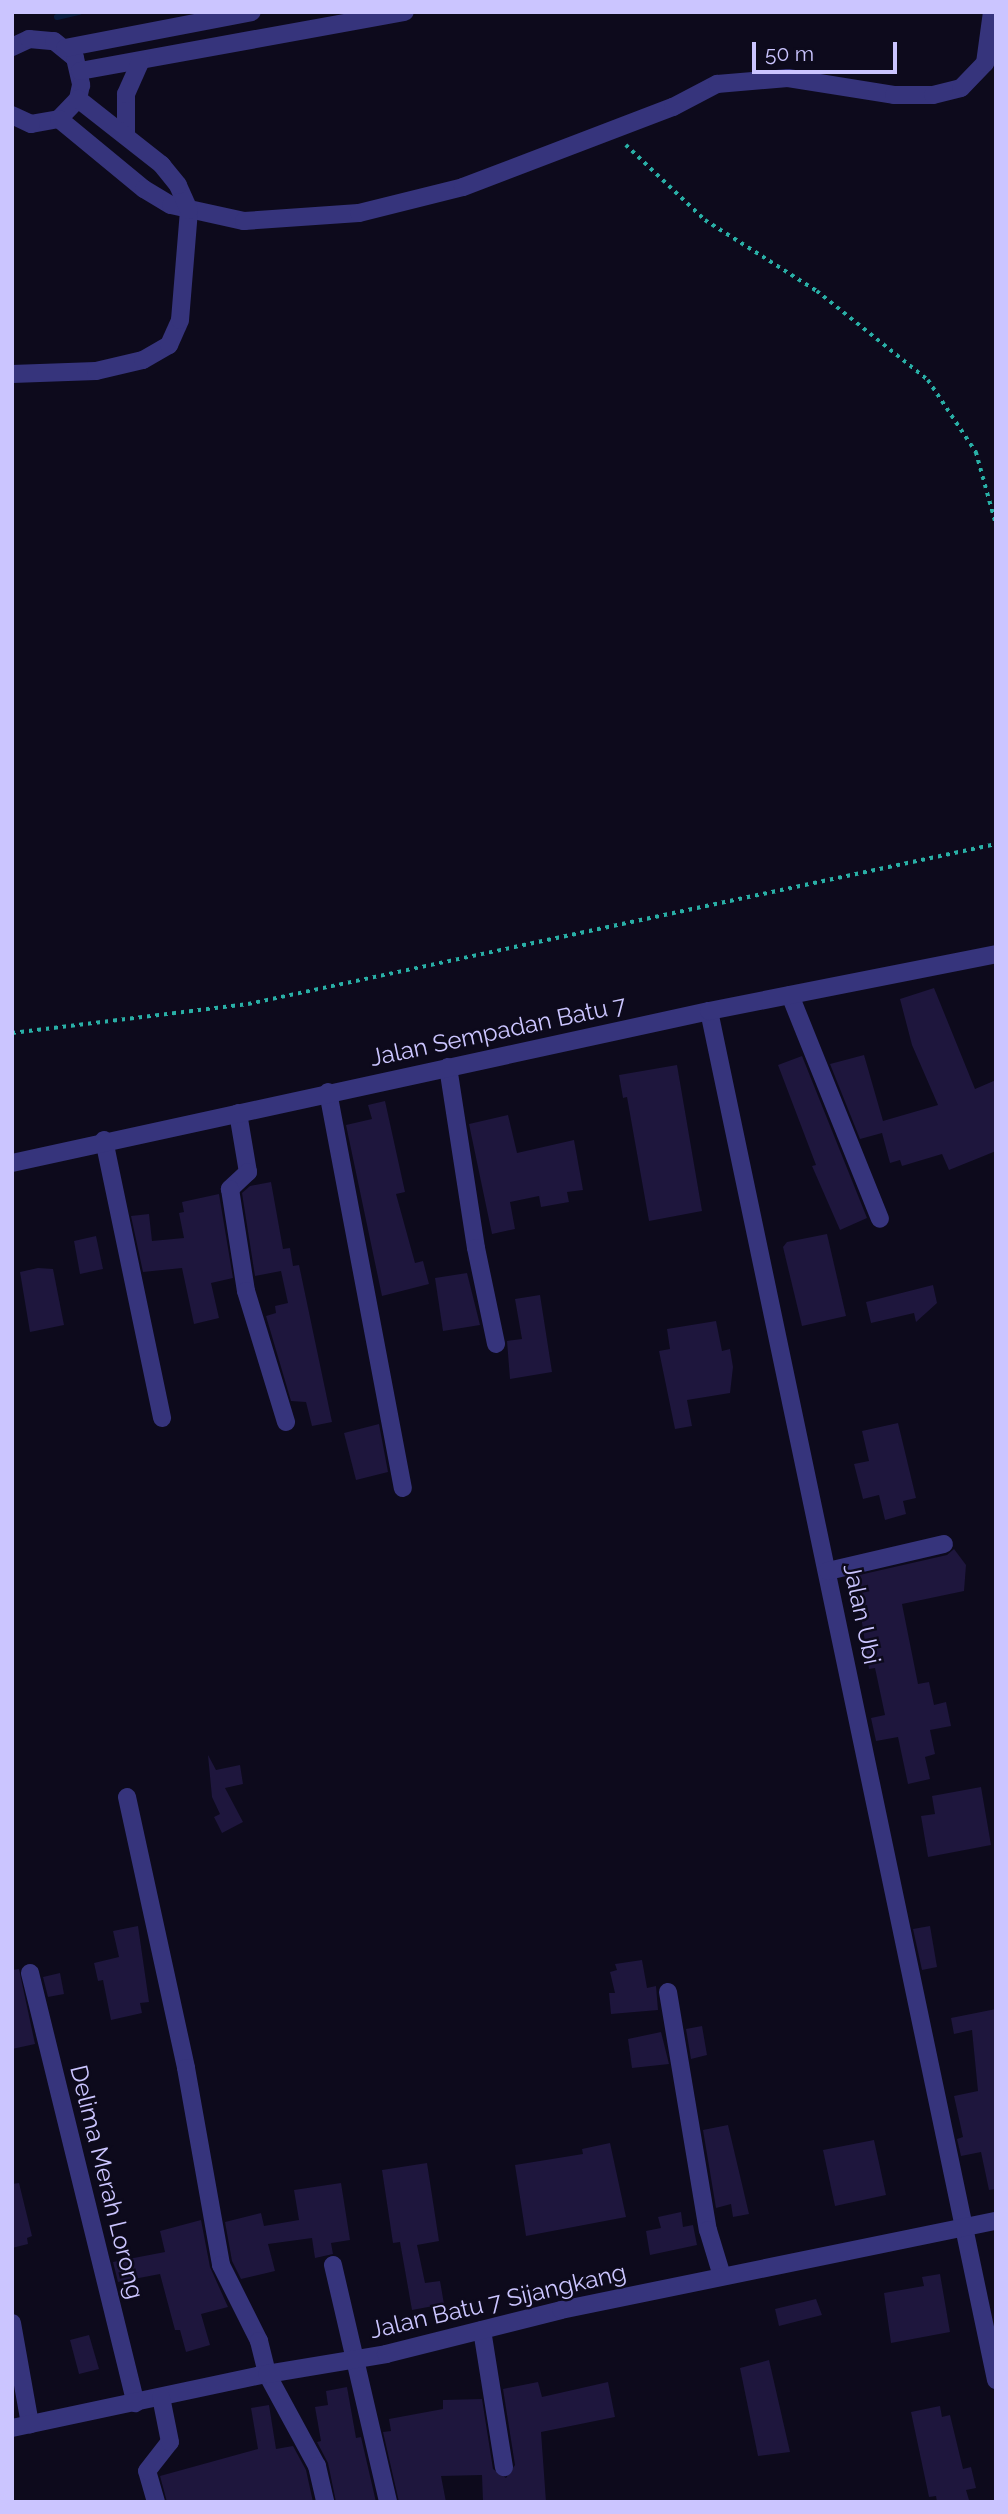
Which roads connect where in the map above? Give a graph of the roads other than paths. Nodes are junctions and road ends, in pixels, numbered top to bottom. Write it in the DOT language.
graph roads {
  1 [pos="252,12"];
  2 [pos="405,12"];
  3 [pos="992,12"];
  4 [pos="14,44"];
  5 [pos="65,47"];
  6 [pos="141,61"];
  7 [pos="80,71"];
  8 [pos="78,99"];
  9 [pos="12,115"];
  10 [pos="59,119"];
  11 [pos="126,136"];
  12 [pos="189,210"];
  13 [pos="12,374"];
  14 [pos="996,954"];
  15 [pos="790,995"];
  16 [pos="709,1011"];
  17 [pos="448,1067"];
  18 [pos="328,1092"];
  19 [pos="238,1113"];
  20 [pos="104,1140"];
  21 [pos="12,1163"];
  22 [pos="880,1219"];
  23 [pos="496,1344"];
  24 [pos="162,1418"];
  25 [pos="286,1422"];
  26 [pos="403,1488"];
  27 [pos="944,1544"];
  28 [pos="828,1571"];
  29 [pos="127,1797"];
  30 [pos="30,1973"];
  31 [pos="668,1992"];
  32 [pos="996,2221"];
  33 [pos="965,2228"];
  34 [pos="333,2265"];
  35 [pos="722,2276"];
  36 [pos="12,2323"];
  37 [pos="482,2330"];
  38 [pos="355,2359"];
  39 [pos="267,2374"];
  40 [pos="996,2379"];
  41 [pos="161,2397"];
  42 [pos="136,2403"];
  43 [pos="21,2426"];
  44 [pos="504,2467"];
  45 [pos="156,2502"];
  46 [pos="325,2502"];
  47 [pos="388,2502"];
  1 -- 5 [label="street"];
  2 -- 6 [label="street"];
  3 -- 12 [label="street"];
  4 -- 5 [label="street"];
  5 -- 7 [label="street"];
  6 -- 7 [label="street"];
  6 -- 11 [label="street"];
  7 -- 8 [label="street"];
  8 -- 10 [label="street"];
  8 -- 11 [label="street"];
  9 -- 10 [label="street"];
  10 -- 12 [label="street"];
  11 -- 12 [label="street"];
  12 -- 13 [label="street"];
  14 -- 15 [label="street, Jalan Sempadan Batu 7"];
  15 -- 16 [label="street, Jalan Sempadan Batu 7"];
  15 -- 22 [label="street"];
  16 -- 17 [label="street, Jalan Sempadan Batu 7"];
  16 -- 28 [label="street, Jalan Ubi"];
  17 -- 18 [label="street, Jalan Sempadan Batu 7"];
  17 -- 23 [label="street"];
  18 -- 19 [label="street, Jalan Sempadan Batu 7"];
  18 -- 26 [label="street"];
  19 -- 20 [label="street, Jalan Sempadan Batu 7"];
  19 -- 25 [label="street"];
  20 -- 21 [label="street, Jalan Sempadan Batu 7"];
  20 -- 24 [label="street"];
  27 -- 28 [label="street"];
  28 -- 33 [label="street, Jalan Ubi"];
  29 -- 39 [label="street"];
  30 -- 42 [label="street, Delima Merah Lorong"];
  31 -- 35 [label="street"];
  32 -- 33 [label="street, Jalan Batu 7 Sijangkang"];
  33 -- 35 [label="street, Jalan Batu 7 Sijangkang"];
  33 -- 40 [label="street, Jalan Ubi"];
  34 -- 38 [label="street"];
  35 -- 37 [label="street, Jalan Batu 7 Sijangkang"];
  36 -- 43 [label="street"];
  37 -- 38 [label="street, Jalan Batu 7 Sijangkang"];
  37 -- 44 [label="street"];
  38 -- 39 [label="street, Jalan Batu 7 Sijangkang"];
  38 -- 47 [label="street"];
  39 -- 41 [label="street, Jalan Batu 7 Sijangkang"];
  39 -- 46 [label="street"];
  41 -- 42 [label="street, Jalan Batu 7 Sijangkang"];
  41 -- 45 [label="street"];
  42 -- 43 [label="street, Jalan Batu 7 Sijangkang"];
}
